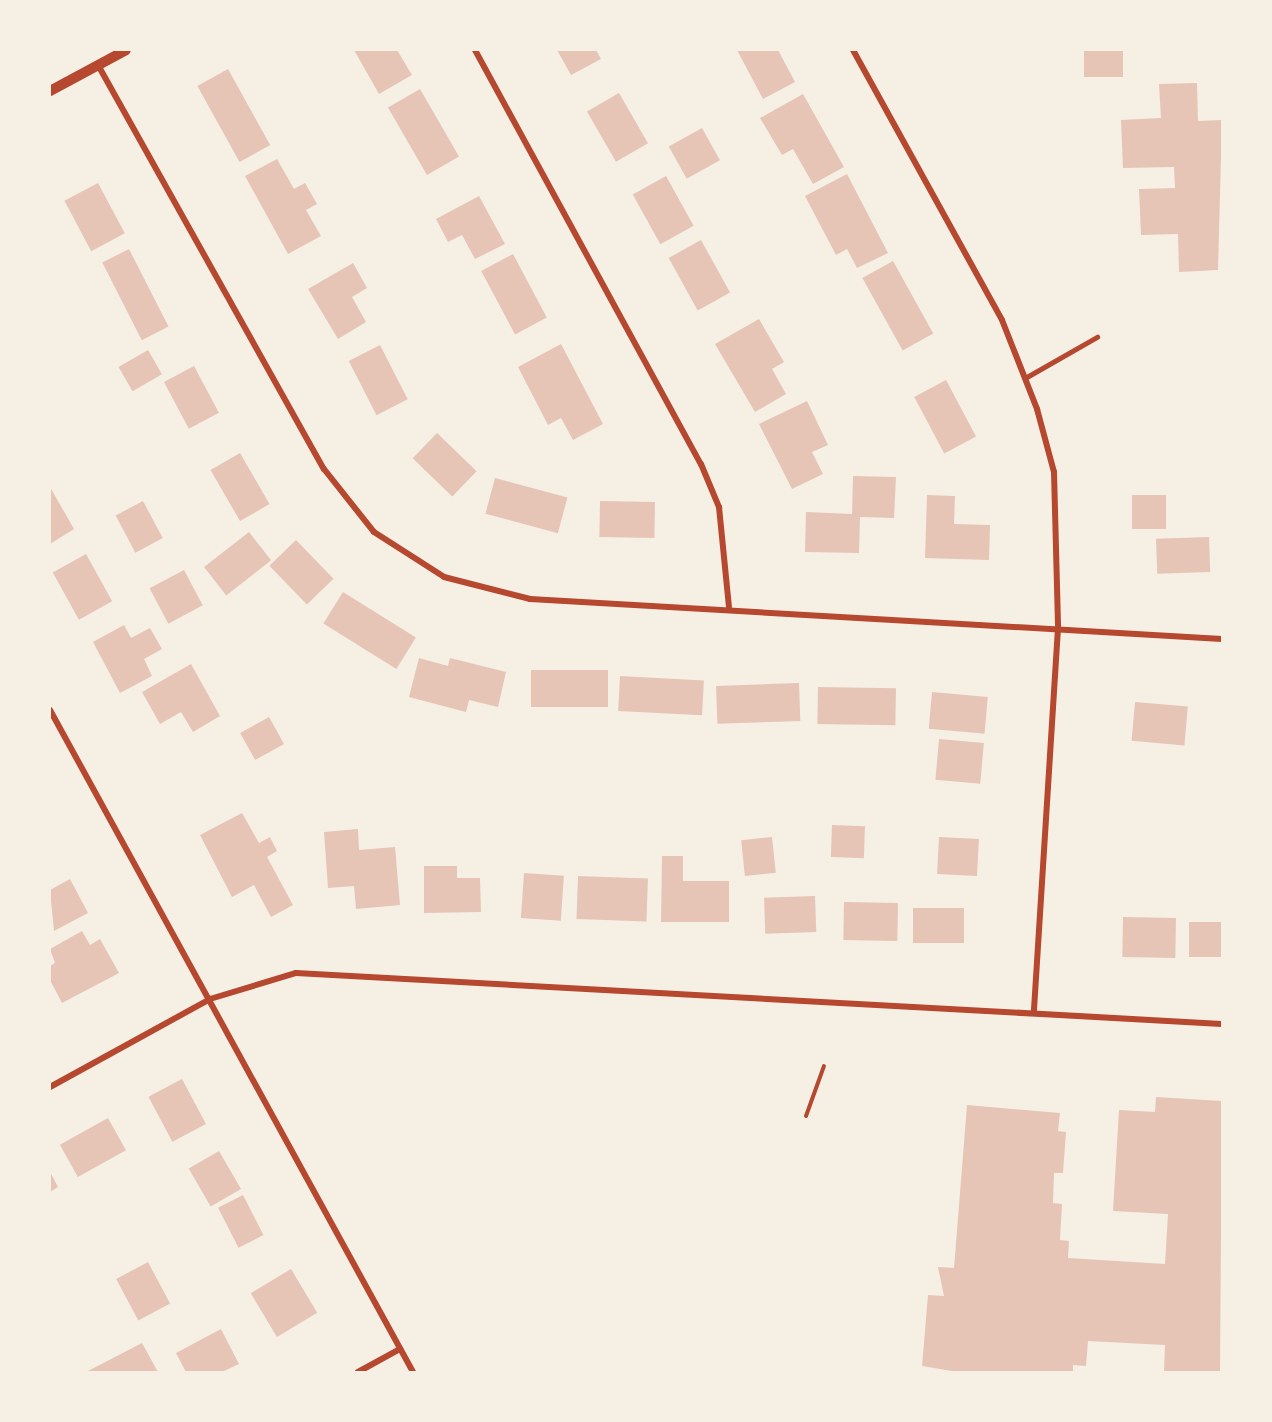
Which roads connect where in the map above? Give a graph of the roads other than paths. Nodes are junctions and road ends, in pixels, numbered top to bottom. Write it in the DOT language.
graph roads {
  1 [pos="126,50"];
  2 [pos="475,50"];
  3 [pos="853,50"];
  4 [pos="98,65"];
  5 [pos="50,91"];
  6 [pos="1097,337"];
  7 [pos="1025,378"];
  8 [pos="729,607"];
  9 [pos="1058,628"];
  10 [pos="1222,639"];
  11 [pos="50,710"];
  12 [pos="210,999"];
  13 [pos="1034,1011"];
  14 [pos="1222,1024"];
  15 [pos="50,1087"];
  16 [pos="400,1349"];
  17 [pos="358,1372"];
  18 [pos="413,1372"];
  1 -- 4 [label="street"];
  2 -- 8 [label="street"];
  3 -- 7 [label="street"];
  4 -- 5 [label="street"];
  4 -- 8 [label="street"];
  6 -- 7 [label="lane"];
  7 -- 9 [label="street"];
  8 -- 9 [label="street"];
  9 -- 10 [label="street"];
  9 -- 13 [label="street"];
  11 -- 12 [label="street"];
  12 -- 13 [label="street"];
  12 -- 15 [label="street"];
  12 -- 16 [label="street"];
  13 -- 14 [label="street"];
  16 -- 17 [label="street"];
  16 -- 18 [label="street"];
}
